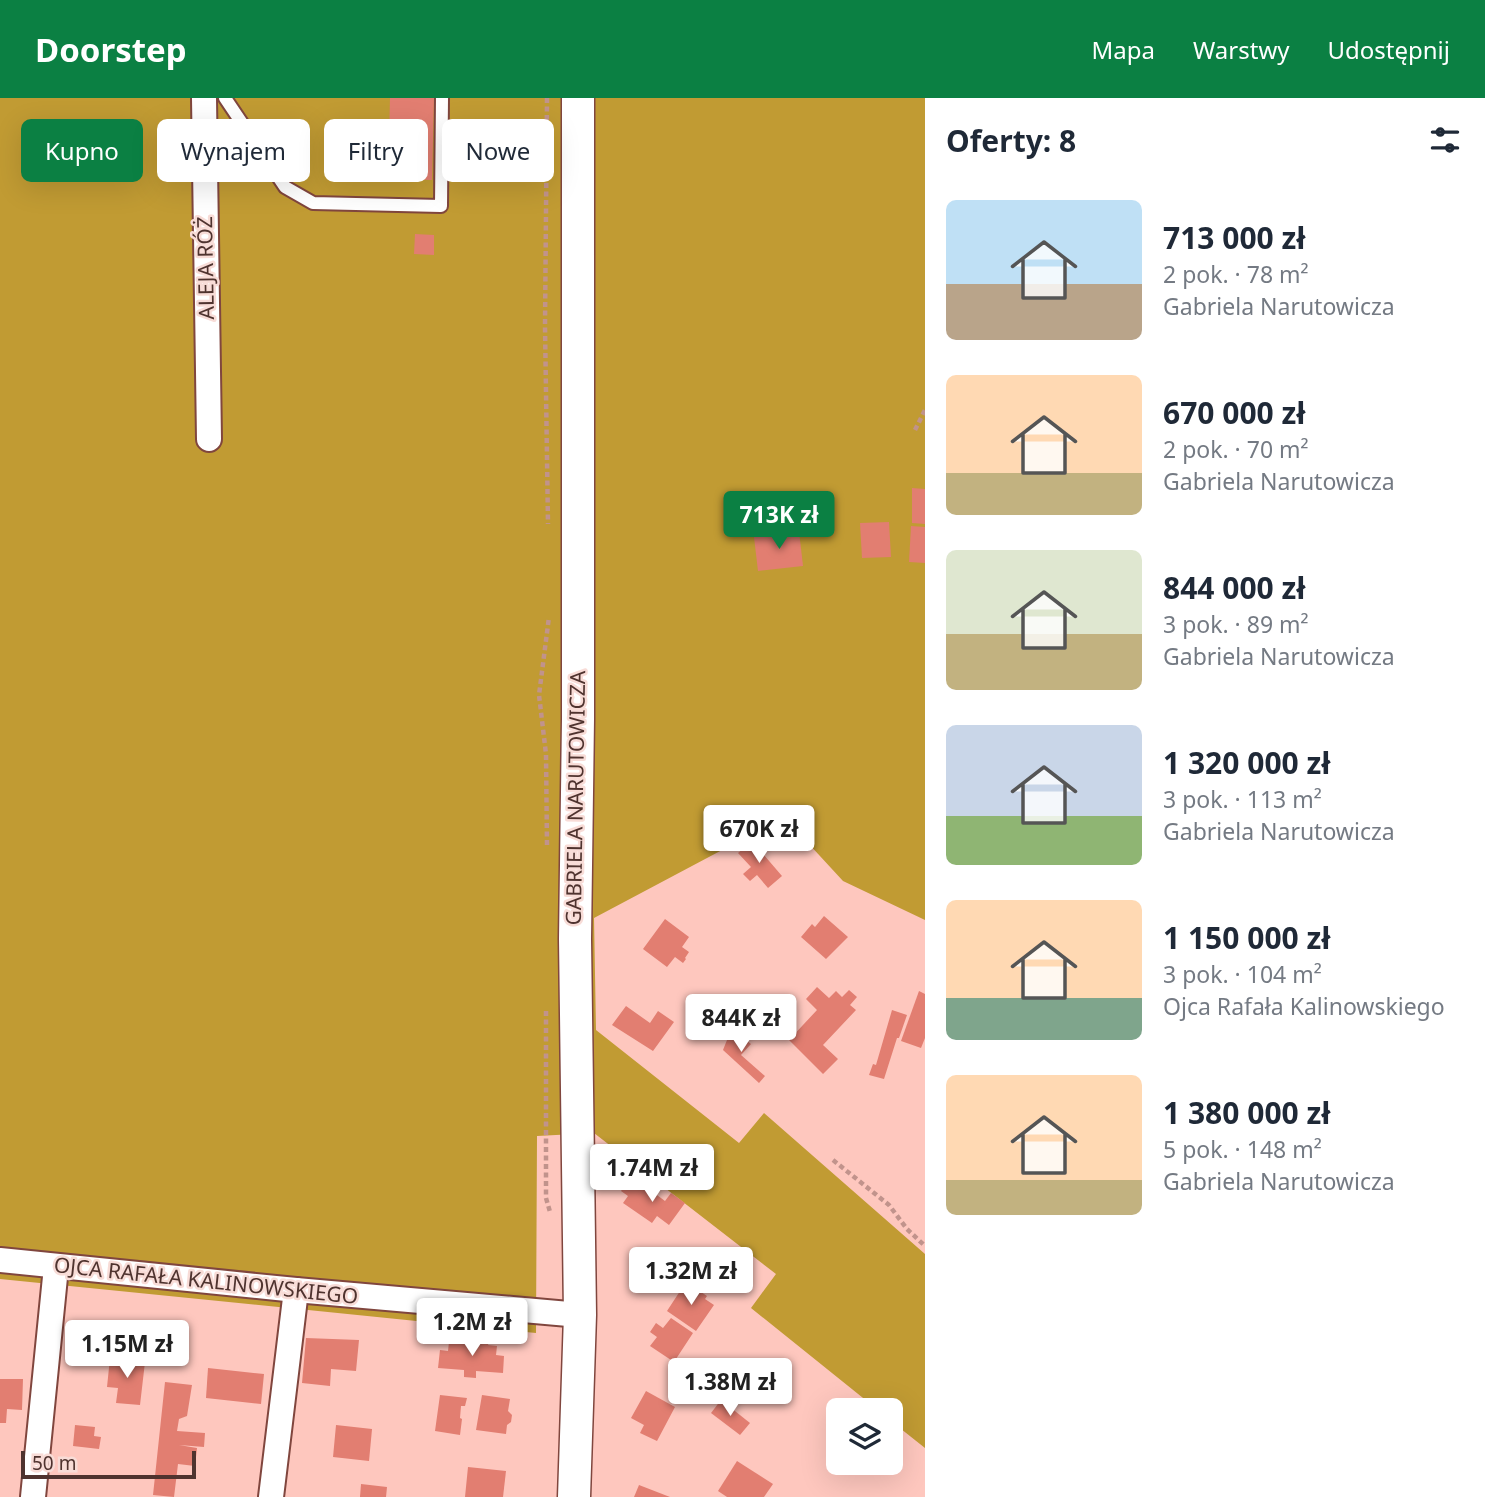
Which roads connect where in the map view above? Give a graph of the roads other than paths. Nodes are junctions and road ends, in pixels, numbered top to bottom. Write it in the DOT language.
graph roads {
  1 [pos="204,98"];
  2 [pos="225,98"];
  3 [pos="442,98"];
  4 [pos="578,98"];
  5 [pos="209,439"];
  6 [pos="0,1260"];
  7 [pos="56,1266"];
  8 [pos="296,1290"];
  9 [pos="580,1315"];
  10 [pos="33,1497"];
  11 [pos="271,1497"];
  12 [pos="574,1497"];
  1 -- 5 [label="street, ALEJA RÓŻ"];
  2 -- 3 [label="lane"];
  4 -- 9 [label="street, GABRIELA NARUTOWICZA"];
  6 -- 7 [label="street, OJCA RAFAŁA KALINOWSKIEGO"];
  7 -- 8 [label="street, OJCA RAFAŁA KALINOWSKIEGO"];
  7 -- 10 [label="street"];
  8 -- 9 [label="street, OJCA RAFAŁA KALINOWSKIEGO"];
  8 -- 11 [label="street"];
  9 -- 12 [label="street, GABRIELA NARUTOWICZA"];
}
